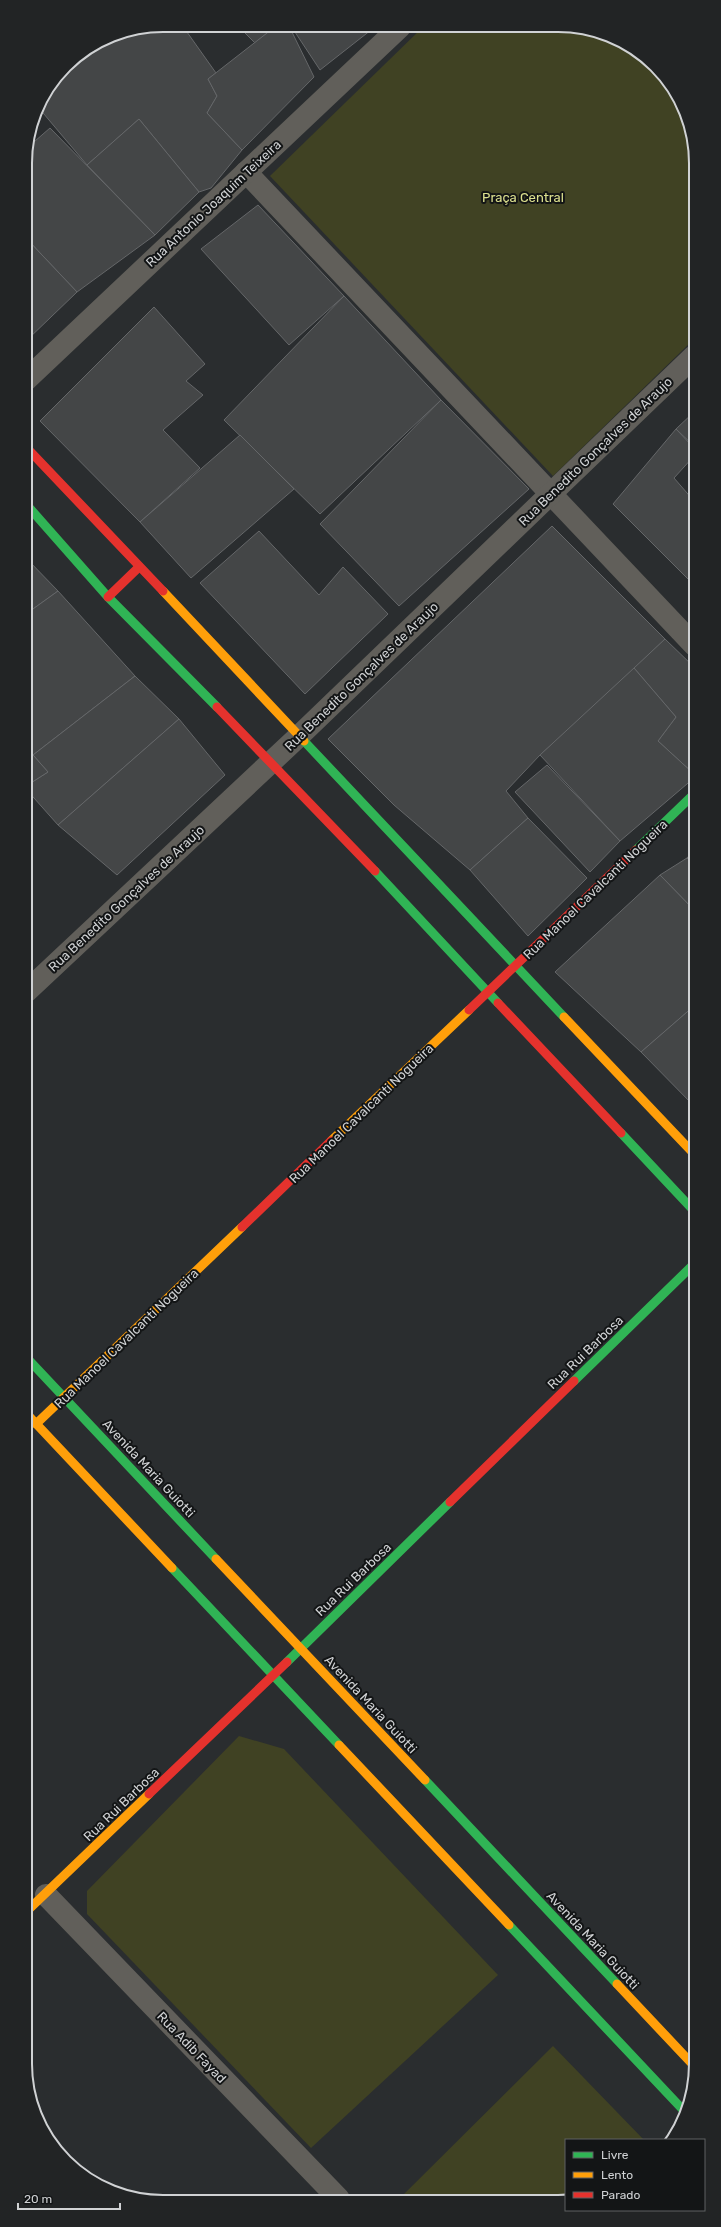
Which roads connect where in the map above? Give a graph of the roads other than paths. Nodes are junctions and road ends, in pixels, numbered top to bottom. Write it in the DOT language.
graph roads {
  1 [pos="394,32"];
  2 [pos="246,172"];
  3 [pos="689,361"];
  4 [pos="32,374"];
  5 [pos="32,453"];
  6 [pos="551,493"];
  7 [pos="32,511"];
  8 [pos="139,567"];
  9 [pos="108,597"];
  10 [pos="689,640"];
  11 [pos="299,736"];
  12 [pos="271,761"];
  13 [pos="689,799"];
  14 [pos="516,964"];
  15 [pos="32,986"];
  16 [pos="488,992"];
  17 [pos="689,1149"];
  18 [pos="689,1206"];
  19 [pos="689,1269"];
  20 [pos="32,1363"];
  21 [pos="64,1397"];
  22 [pos="32,1422"];
  23 [pos="32,1426"];
  24 [pos="301,1649"];
  25 [pos="273,1676"];
  26 [pos="46,1895"];
  27 [pos="32,1907"];
  28 [pos="689,2061"];
  29 [pos="681,2108"];
  30 [pos="335,2195"];
  1 -- 2 [label="street, Rua Antonio Joaquim Teixeira"];
  2 -- 4 [label="street, Rua Antonio Joaquim Teixeira"];
  2 -- 6 [label="street"];
  3 -- 6 [label="street, Rua Benedito Gonçalves de Araujo"];
  5 -- 8 [label="street"];
  6 -- 10 [label="street"];
  6 -- 11 [label="street, Rua Benedito Gonçalves de Araujo"];
  7 -- 9 [label="street"];
  8 -- 9 [label="street"];
  8 -- 11 [label="street"];
  9 -- 12 [label="street"];
  11 -- 12 [label="street, Rua Benedito Gonçalves de Araujo"];
  11 -- 14 [label="street"];
  12 -- 15 [label="street, Rua Benedito Gonçalves de Araujo"];
  12 -- 16 [label="street"];
  13 -- 14 [label="street, Rua Manoel Cavalcanti Nogueira"];
  14 -- 16 [label="street, Rua Manoel Cavalcanti Nogueira"];
  14 -- 17 [label="street"];
  16 -- 18 [label="street"];
  16 -- 21 [label="street, Rua Manoel Cavalcanti Nogueira"];
  19 -- 24 [label="street, Rua Rui Barbosa"];
  20 -- 21 [label="street, Avenida Maria Guiotti"];
  21 -- 22 [label="street, Rua Manoel Cavalcanti Nogueira"];
  21 -- 24 [label="street, Avenida Maria Guiotti"];
  23 -- 25 [label="street"];
  24 -- 25 [label="street, Rua Rui Barbosa"];
  24 -- 28 [label="street, Avenida Maria Guiotti"];
  25 -- 26 [label="street, Rua Rui Barbosa"];
  25 -- 29 [label="street"];
  26 -- 27 [label="street, Rua Rui Barbosa"];
  26 -- 30 [label="street, Rua Adib Fayad"];
}
